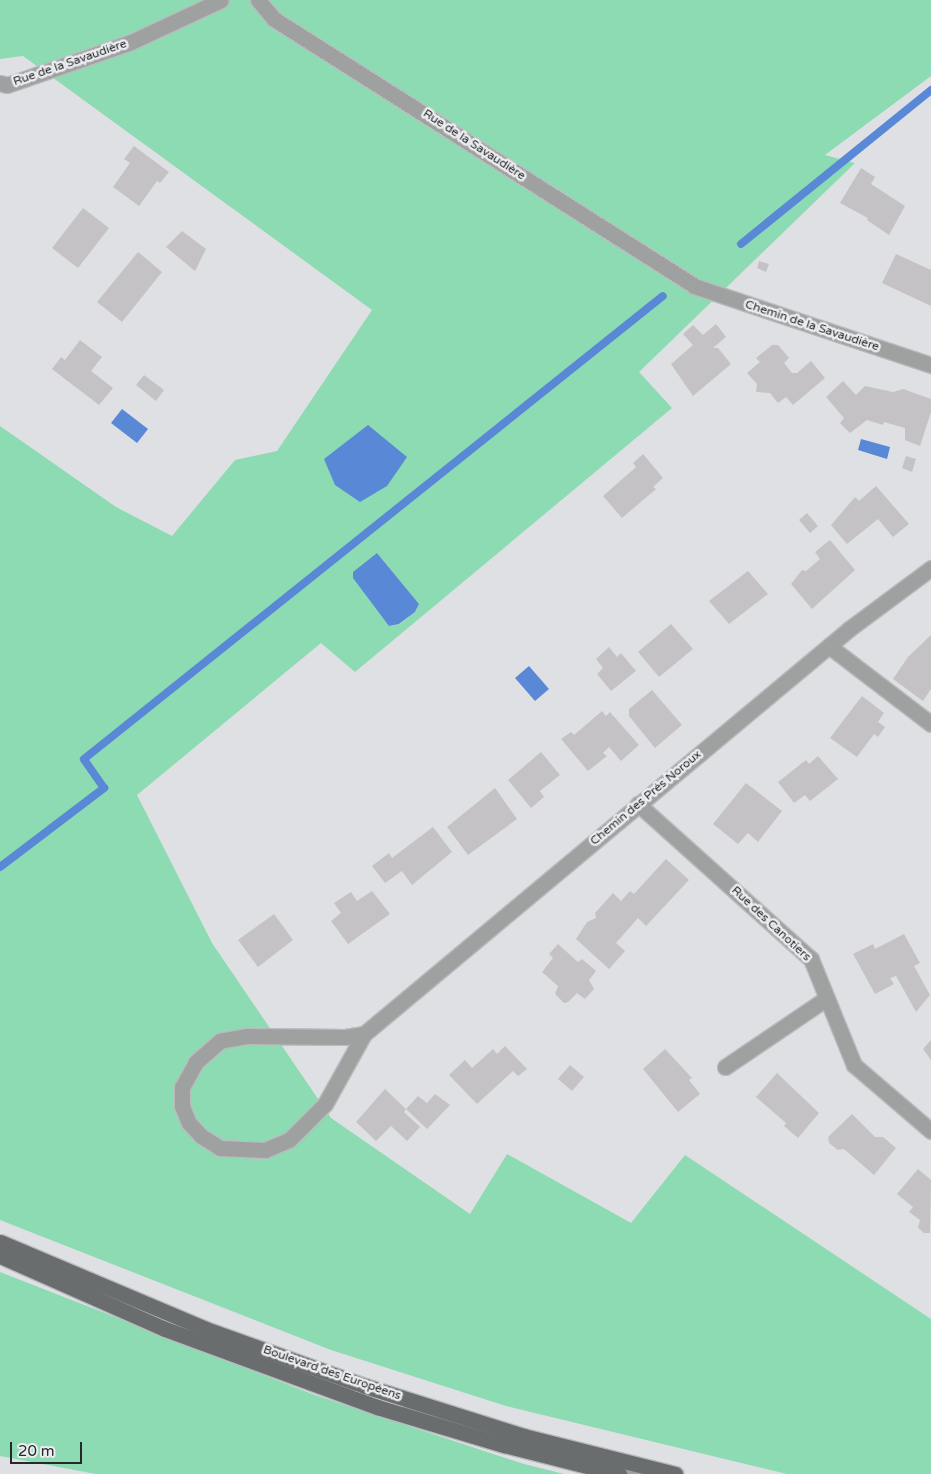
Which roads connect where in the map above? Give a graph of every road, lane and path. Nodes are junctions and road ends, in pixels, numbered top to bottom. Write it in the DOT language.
graph roads {
  1 [pos="220,0"];
  2 [pos="258,0"];
  3 [pos="0,83"];
  4 [pos="694,286"];
  5 [pos="931,365"];
  6 [pos="931,568"];
  7 [pos="828,646"];
  8 [pos="931,724"];
  9 [pos="638,804"];
  10 [pos="827,998"];
  11 [pos="364,1034"];
  12 [pos="725,1067"];
  13 [pos="931,1131"];
  14 [pos="0,1242"];
  15 [pos="0,1251"];
  16 [pos="0,1256"];
  17 [pos="619,1474"];
  18 [pos="646,1474"];
  19 [pos="674,1474"];
  1 -- 3 [label="street, Rue de la Savaudière"];
  2 -- 4 [label="street, Rue de la Savaudière"];
  4 -- 5 [label="street, Chemin de la Savaudière"];
  6 -- 7 [label="street, Chemin des Prés Noroux"];
  7 -- 8 [label="street"];
  7 -- 9 [label="street, Chemin des Prés Noroux"];
  9 -- 10 [label="street, Rue des Canotiers"];
  9 -- 11 [label="street, Chemin des Prés Noroux"];
  10 -- 12 [label="street"];
  10 -- 13 [label="street, Rue des Canotiers"];
  11 -- 11 [label="street, Chemin des Prés Noroux"];
  14 -- 19 [label="main road, Boulevard des Européens"];
  15 -- 18 [label="street"];
  16 -- 17 [label="main road, Boulevard des Européens"];
}
